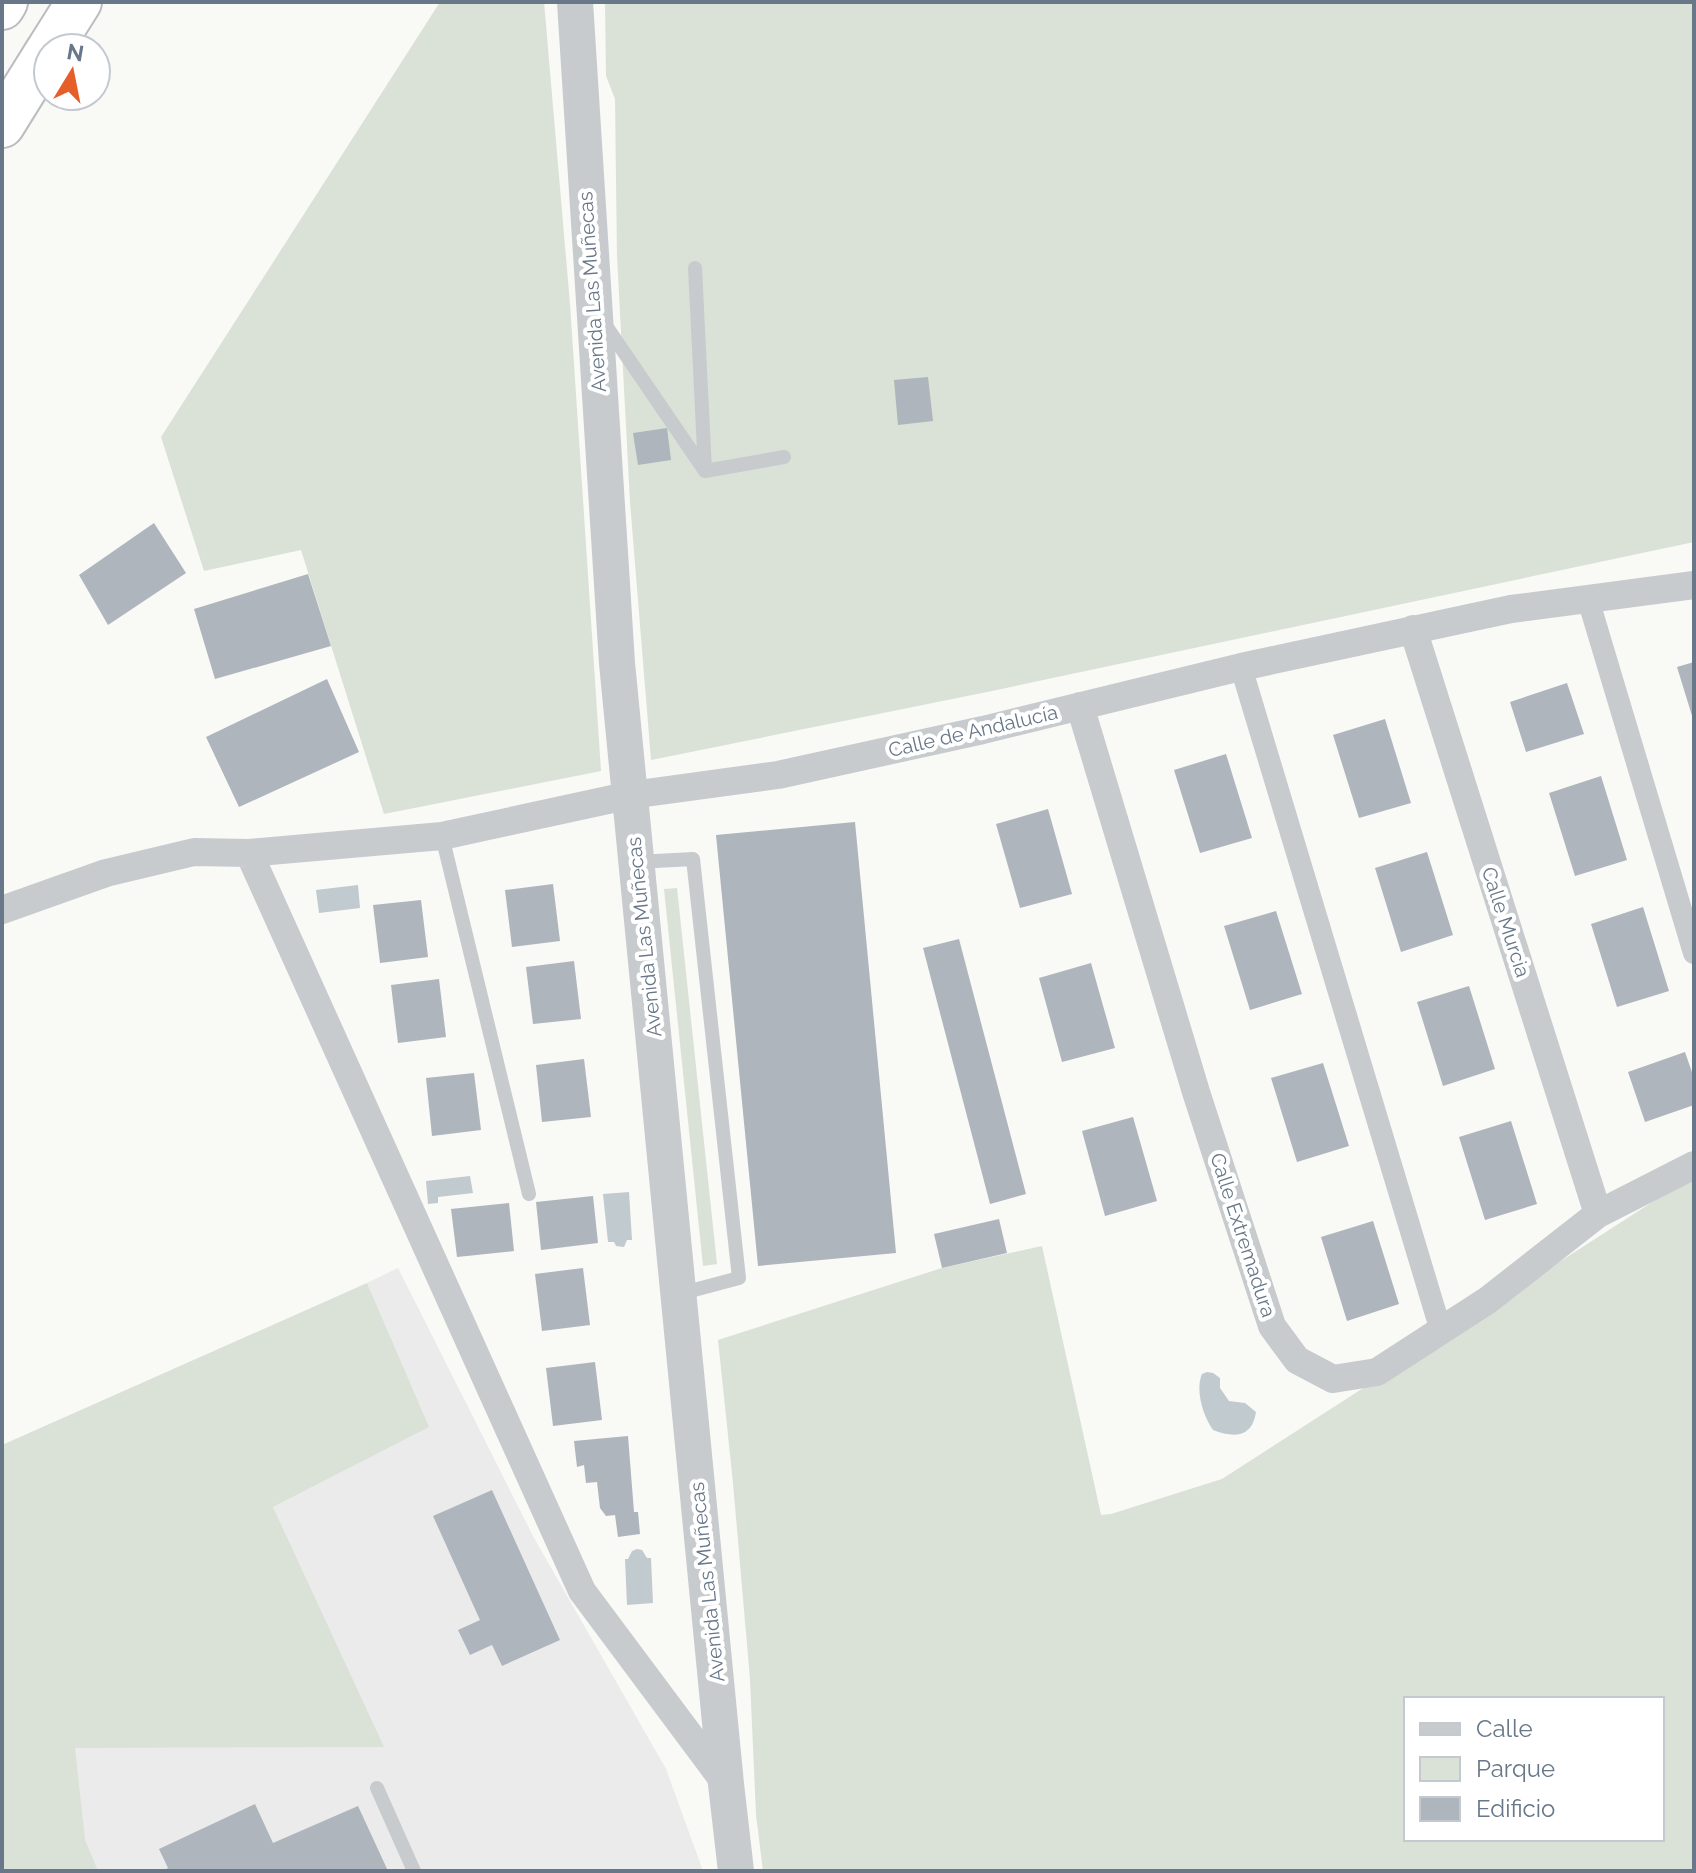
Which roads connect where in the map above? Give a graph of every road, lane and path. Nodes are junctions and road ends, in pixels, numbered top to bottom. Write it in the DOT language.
graph roads {
  1 [pos="79,2"];
  2 [pos="575,2"];
  3 [pos="60,32"];
  4 [pos="32,76"];
  5 [pos="2,125"];
  6 [pos="695,268"];
  7 [pos="593,306"];
  8 [pos="784,457"];
  9 [pos="705,471"];
  10 [pos="1694,585"];
  11 [pos="1588,599"];
  12 [pos="1413,629"];
  13 [pos="1241,667"];
  14 [pos="1080,706"];
  15 [pos="631,795"];
  16 [pos="442,836"];
  17 [pos="249,853"];
  18 [pos="637,862"];
  19 [pos="2,910"];
  20 [pos="1694,953"];
  21 [pos="1694,1165"];
  22 [pos="529,1194"];
  23 [pos="1598,1214"];
  24 [pos="679,1294"];
  25 [pos="1441,1331"];
  26 [pos="726,1784"];
  27 [pos="377,1788"];
  28 [pos="414,1871"];
  29 [pos="736,1871"];
  1 -- 3 [label="highway"];
  2 -- 7 [label="street, Avenida Las Muñecas"];
  4 -- 5 [label="highway"];
  6 -- 9 [label="lane"];
  7 -- 9 [label="lane"];
  7 -- 15 [label="street, Avenida Las Muñecas"];
  8 -- 9 [label="lane"];
  10 -- 11 [label="street, Calle de Andalucía"];
  11 -- 12 [label="street, Calle de Andalucía"];
  11 -- 20 [label="street"];
  12 -- 13 [label="street, Calle de Andalucía"];
  12 -- 23 [label="street, Calle Murcia"];
  13 -- 14 [label="street, Calle de Andalucía"];
  13 -- 25 [label="street"];
  14 -- 15 [label="street, Calle de Andalucía"];
  14 -- 25 [label="street, Calle Extremadura"];
  15 -- 16 [label="street, Calle de Andalucía"];
  15 -- 18 [label="street, Avenida Las Muñecas"];
  16 -- 17 [label="street, Calle de Andalucía"];
  16 -- 22 [label="lane"];
  17 -- 19 [label="street, Calle de Andalucía"];
  17 -- 26 [label="street"];
  18 -- 24 [label="street, Avenida Las Muñecas"];
  18 -- 24 [label="lane"];
  21 -- 23 [label="street, Calle Extremadura"];
  23 -- 25 [label="street, Calle Extremadura"];
  24 -- 26 [label="street, Avenida Las Muñecas"];
  26 -- 29 [label="street, Avenida Las Muñecas"];
  27 -- 28 [label="lane"];
}
